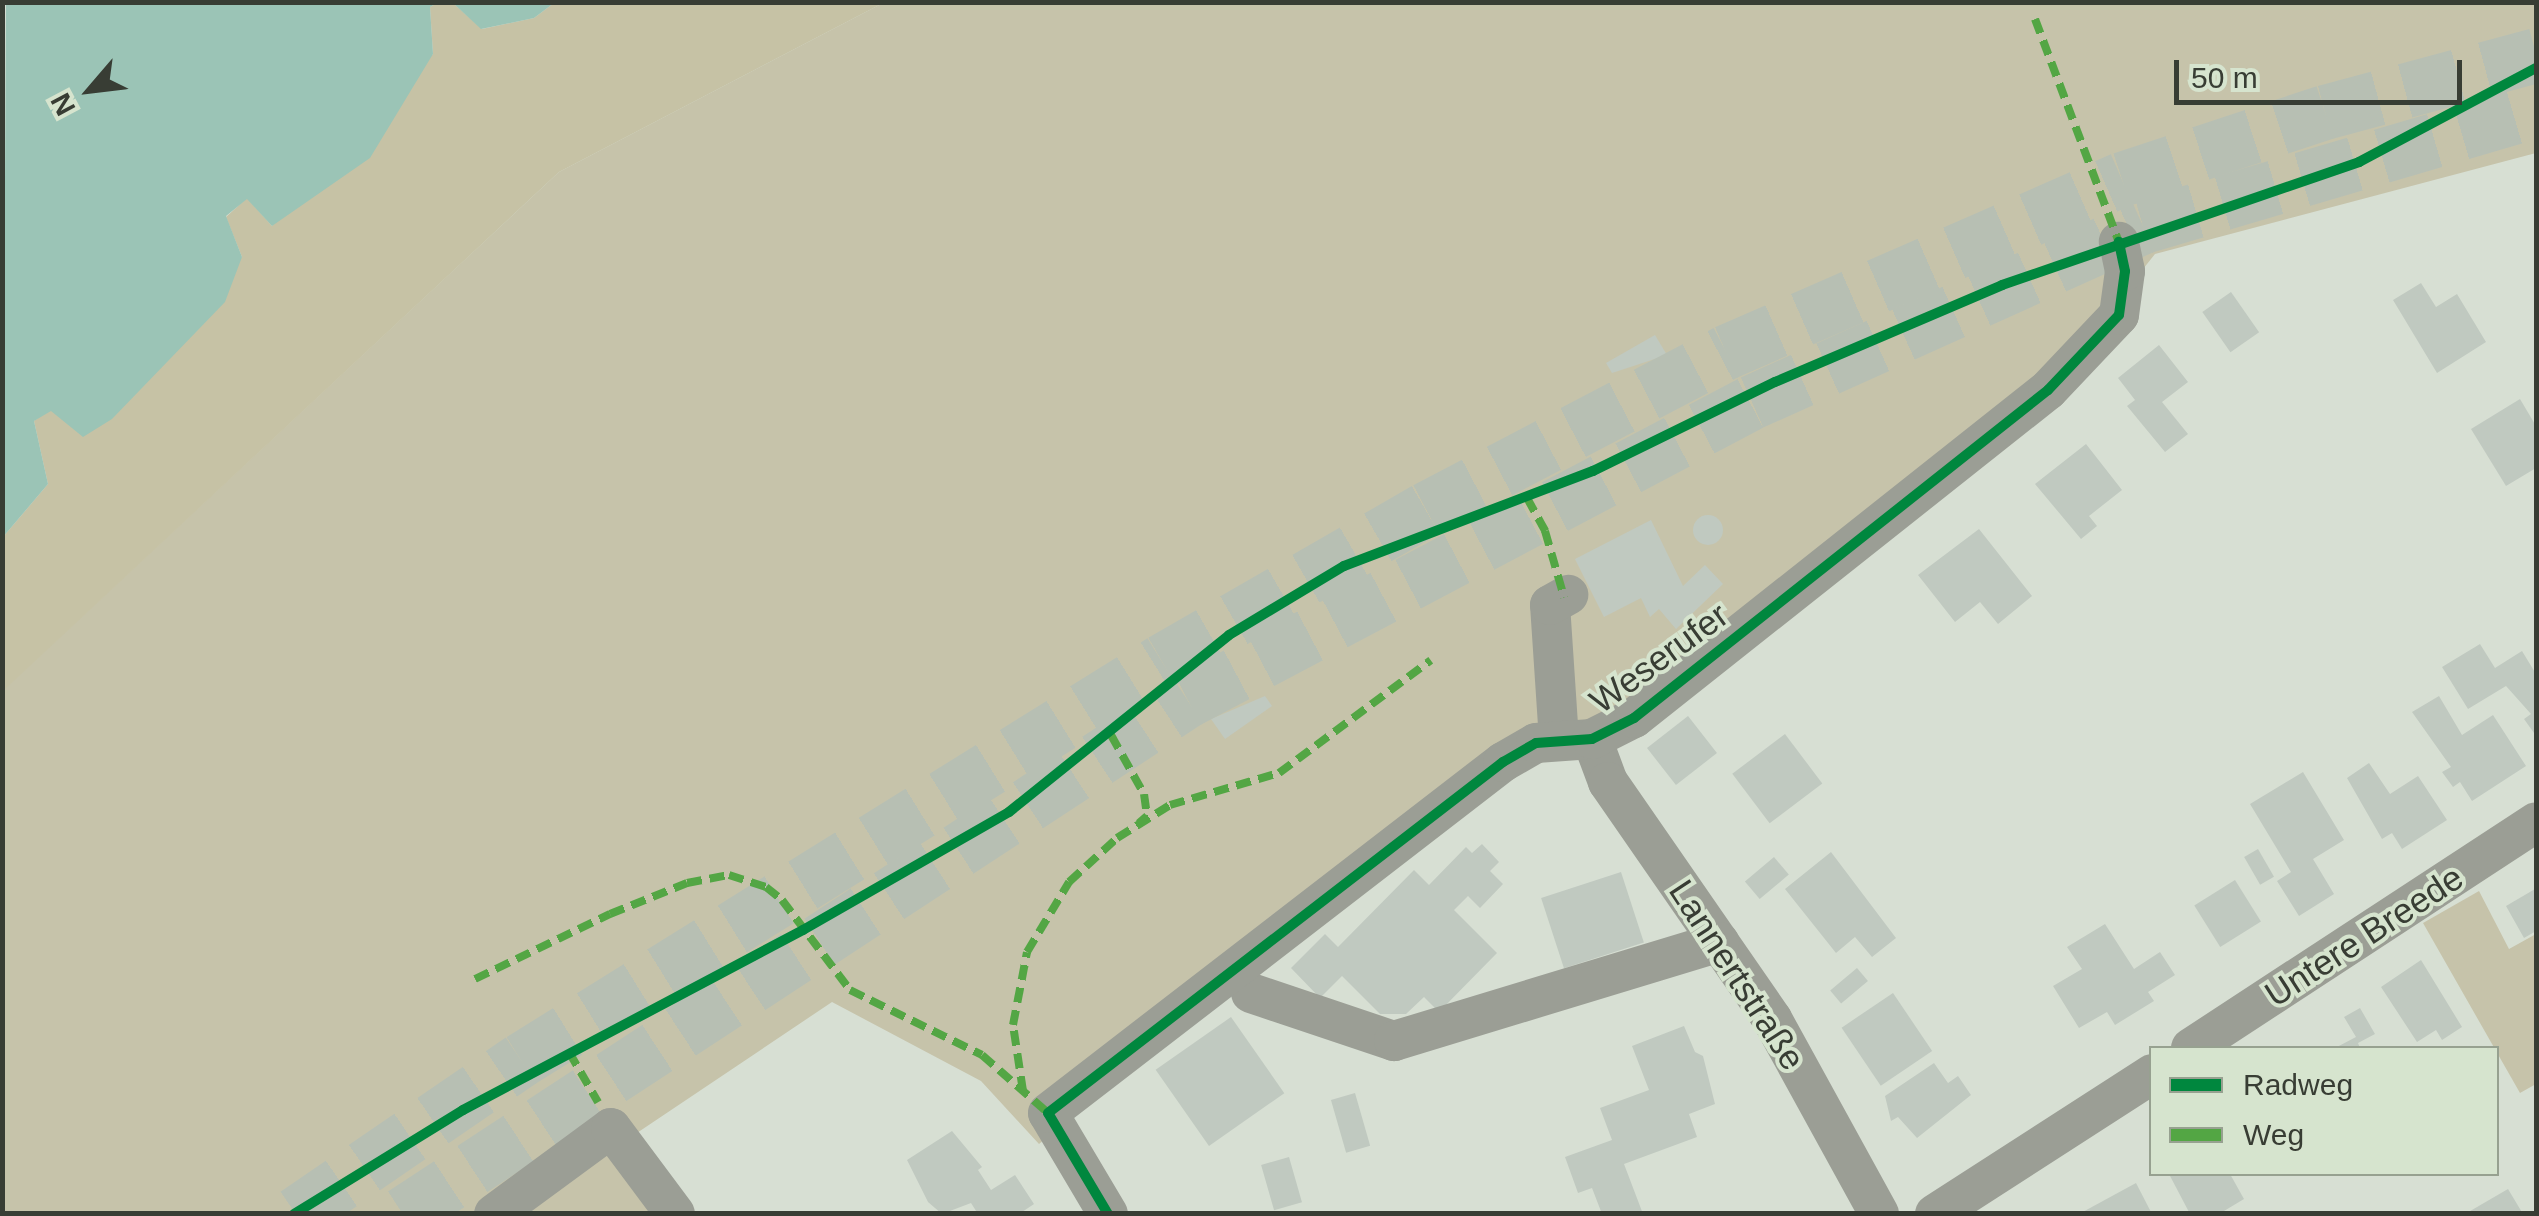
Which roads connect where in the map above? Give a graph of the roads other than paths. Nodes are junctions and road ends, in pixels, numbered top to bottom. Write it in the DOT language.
graph roads {
  1 [pos="2118,242"];
  2 [pos="1568,595"];
  3 [pos="1576,740"];
  4 [pos="2536,822"];
  5 [pos="1719,942"];
  6 [pos="1251,993"];
  7 [pos="2193,1046"];
  8 [pos="2149,1076"];
  9 [pos="494,1214"];
  10 [pos="675,1214"];
  11 [pos="1108,1214"];
  12 [pos="1880,1214"];
  13 [pos="1935,1214"];
  1 -- 3 [label="street, Weserufer"];
  2 -- 3 [label="street, Lannertstraße"];
  3 -- 5 [label="street, Lannertstraße"];
  3 -- 11 [label="street, Weserufer"];
  4 -- 7 [label="street, Untere Breede"];
  5 -- 6 [label="street"];
  5 -- 12 [label="street, Lannertstraße"];
  8 -- 13 [label="street"];
  9 -- 10 [label="street"];
}
